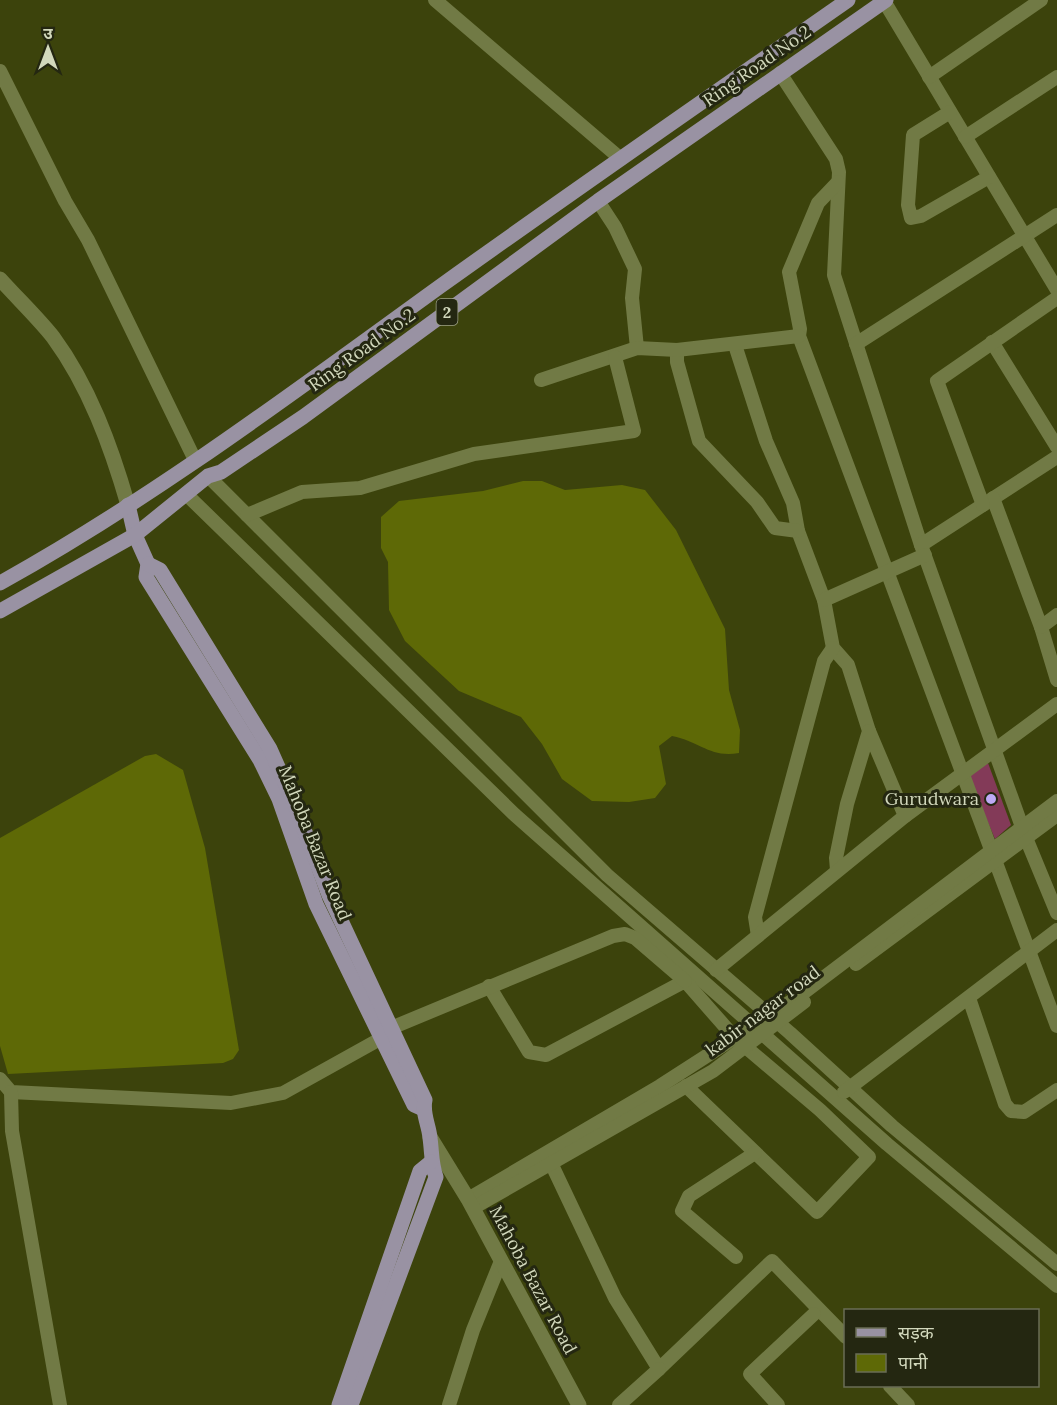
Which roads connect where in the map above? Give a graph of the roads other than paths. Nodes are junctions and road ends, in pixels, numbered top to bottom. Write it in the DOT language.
graph roads {
  1 [pos="435,0"];
  2 [pos="848,0"];
  3 [pos="1041,0"];
  4 [pos="885,1"];
  5 [pos="0,72"];
  6 [pos="780,73"];
  7 [pos="929,76"];
  8 [pos="1057,77"];
  9 [pos="950,112"];
  10 [pos="966,137"];
  11 [pos="621,159"];
  12 [pos="989,177"];
  13 [pos="838,182"];
  14 [pos="598,201"];
  15 [pos="1057,215"];
  16 [pos="1025,236"];
  17 [pos="0,279"];
  18 [pos="1057,290"];
  19 [pos="1057,298"];
  20 [pos="799,336"];
  21 [pos="992,342"];
  22 [pos="856,344"];
  23 [pos="735,345"];
  24 [pos="637,348"];
  25 [pos="678,350"];
  26 [pos="615,357"];
  27 [pos="541,380"];
  28 [pos="1057,447"];
  29 [pos="1057,457"];
  30 [pos="195,460"];
  31 [pos="208,476"];
  32 [pos="186,494"];
  33 [pos="988,502"];
  34 [pos="128,505"];
  35 [pos="247,516"];
  36 [pos="798,531"];
  37 [pos="135,534"];
  38 [pos="923,550"];
  39 [pos="887,573"];
  40 [pos="0,583"];
  41 [pos="824,600"];
  42 [pos="0,611"];
  43 [pos="1057,615"];
  44 [pos="1041,627"];
  45 [pos="833,648"];
  46 [pos="1057,680"];
  47 [pos="1057,704"];
  48 [pos="869,731"];
  49 [pos="995,751"];
  50 [pos="961,774"];
  51 [pos="1057,801"];
  52 [pos="1057,815"];
  53 [pos="905,816"];
  54 [pos="294,820"];
  55 [pos="1024,833"];
  56 [pos="993,856"];
  57 [pos="837,870"];
  58 [pos="1057,913"];
  59 [pos="1057,930"];
  60 [pos="758,936"];
  61 [pos="1027,952"];
  62 [pos="716,970"];
  63 [pos="685,981"];
  64 [pos="489,986"];
  65 [pos="969,998"];
  66 [pos="773,1019"];
  67 [pos="1057,1026"];
  68 [pos="391,1028"];
  69 [pos="757,1030"];
  70 [pos="380,1039"];
  71 [pos="739,1042"];
  72 [pos="0,1079"];
  73 [pos="686,1086"];
  74 [pos="849,1088"];
  75 [pos="1057,1090"];
  76 [pos="11,1092"];
  77 [pos="835,1099"];
  78 [pos="423,1109"];
  79 [pos="820,1110"];
  80 [pos="430,1137"];
  81 [pos="755,1153"];
  82 [pos="431,1162"];
  83 [pos="551,1163"];
  84 [pos="471,1203"];
  85 [pos="736,1257"];
  86 [pos="501,1261"];
  87 [pos="1057,1264"];
  88 [pos="1057,1286"];
  89 [pos="814,1314"];
  90 [pos="844,1335"];
  91 [pos="659,1369"];
  92 [pos="891,1387"];
  93 [pos="60,1405"];
  94 [pos="339,1405"];
  95 [pos="351,1405"];
  96 [pos="449,1405"];
  97 [pos="579,1405"];
  98 [pos="620,1405"];
  99 [pos="778,1405"];
  100 [pos="908,1405"];
  1 -- 11 [label="street"];
  2 -- 11 [label="main road, Ring Road No.2 / 2"];
  3 -- 7 [label="street"];
  4 -- 6 [label="main road, Ring Road No.2 / 2"];
  4 -- 7 [label="street"];
  5 -- 30 [label="street"];
  6 -- 13 [label="street"];
  6 -- 14 [label="main road, Ring Road No.2 / 2"];
  7 -- 9 [label="street"];
  8 -- 10 [label="street"];
  9 -- 10 [label="street"];
  9 -- 12 [label="street"];
  10 -- 12 [label="street"];
  11 -- 30 [label="main road, Ring Road No.2 / 2"];
  12 -- 16 [label="street"];
  13 -- 20 [label="street"];
  13 -- 22 [label="street"];
  14 -- 24 [label="street"];
  14 -- 31 [label="main road, Ring Road No.2 / 2"];
  15 -- 16 [label="street"];
  16 -- 18 [label="street"];
  16 -- 22 [label="street"];
  17 -- 34 [label="street"];
  19 -- 21 [label="street"];
  20 -- 23 [label="street"];
  20 -- 39 [label="street"];
  21 -- 28 [label="street"];
  21 -- 33 [label="street"];
  22 -- 38 [label="street"];
  23 -- 25 [label="street"];
  23 -- 36 [label="street"];
  24 -- 25 [label="street"];
  24 -- 26 [label="street"];
  25 -- 36 [label="street"];
  26 -- 27 [label="street"];
  26 -- 35 [label="street"];
  29 -- 33 [label="street"];
  30 -- 34 [label="main road, Ring Road No.2 / 2"];
  31 -- 32 [label="main road, Ring Road No.2 / 2"];
  31 -- 35 [label="street"];
  32 -- 37 [label="main road, Ring Road No.2 / 2"];
  32 -- 69 [label="street"];
  33 -- 38 [label="street"];
  33 -- 44 [label="street"];
  34 -- 37 [label="main road, Mahoba Bazar Road"];
  34 -- 40 [label="main road, Ring Road No.2 / 2"];
  35 -- 62 [label="street"];
  36 -- 41 [label="street"];
  37 -- 42 [label="main road, Ring Road No.2 / 2"];
  37 -- 54 [label="main road, Mahoba Bazar Road"];
  38 -- 39 [label="street"];
  38 -- 49 [label="street"];
  39 -- 41 [label="street"];
  39 -- 50 [label="street"];
  41 -- 45 [label="street"];
  43 -- 44 [label="street"];
  44 -- 46 [label="street"];
  45 -- 48 [label="street"];
  45 -- 60 [label="street"];
  47 -- 49 [label="street"];
  48 -- 53 [label="street"];
  48 -- 57 [label="street"];
  49 -- 50 [label="street"];
  49 -- 55 [label="street"];
  50 -- 53 [label="street"];
  50 -- 56 [label="street"];
  51 -- 55 [label="street"];
  52 -- 55 [label="street, kabir nagar road"];
  53 -- 57 [label="street"];
  54 -- 68 [label="main road, Mahoba Bazar Road"];
  54 -- 70 [label="main road, Mahoba Bazar Road"];
  55 -- 56 [label="street, kabir nagar road"];
  55 -- 58 [label="street"];
  56 -- 61 [label="street"];
  56 -- 66 [label="street, kabir nagar road"];
  57 -- 60 [label="street"];
  59 -- 61 [label="street"];
  60 -- 62 [label="street"];
  61 -- 65 [label="street"];
  61 -- 67 [label="street"];
  62 -- 66 [label="street"];
  63 -- 64 [label="street"];
  63 -- 64 [label="street"];
  63 -- 71 [label="street"];
  64 -- 68 [label="street"];
  65 -- 74 [label="street"];
  65 -- 75 [label="street"];
  66 -- 69 [label="street, kabir nagar road"];
  66 -- 74 [label="street"];
  68 -- 70 [label="street"];
  68 -- 78 [label="main road, Mahoba Bazar Road"];
  69 -- 71 [label="street, kabir nagar road"];
  69 -- 77 [label="street"];
  70 -- 76 [label="street"];
  70 -- 78 [label="main road, Mahoba Bazar Road"];
  71 -- 73 [label="street, kabir nagar road"];
  71 -- 79 [label="street"];
  71 -- 84 [label="street"];
  72 -- 76 [label="street"];
  73 -- 81 [label="street"];
  73 -- 83 [label="street, kabir nagar road"];
  74 -- 77 [label="street"];
  74 -- 87 [label="street"];
  76 -- 93 [label="street"];
  77 -- 79 [label="street"];
  77 -- 88 [label="street"];
  78 -- 80 [label="main road, Mahoba Bazar Road"];
  79 -- 81 [label="street"];
  80 -- 82 [label="main road"];
  80 -- 84 [label="street, Mahoba Bazar Road"];
  81 -- 85 [label="street"];
  82 -- 94 [label="main road"];
  82 -- 95 [label="main road"];
  83 -- 84 [label="street, kabir nagar road"];
  83 -- 91 [label="street"];
  84 -- 86 [label="street, Mahoba Bazar Road"];
  86 -- 96 [label="street"];
  86 -- 97 [label="street, Mahoba Bazar Road"];
  89 -- 99 [label="street"];
  90 -- 91 [label="street"];
  91 -- 98 [label="street"];
  92 -- 100 [label="street"];
}
